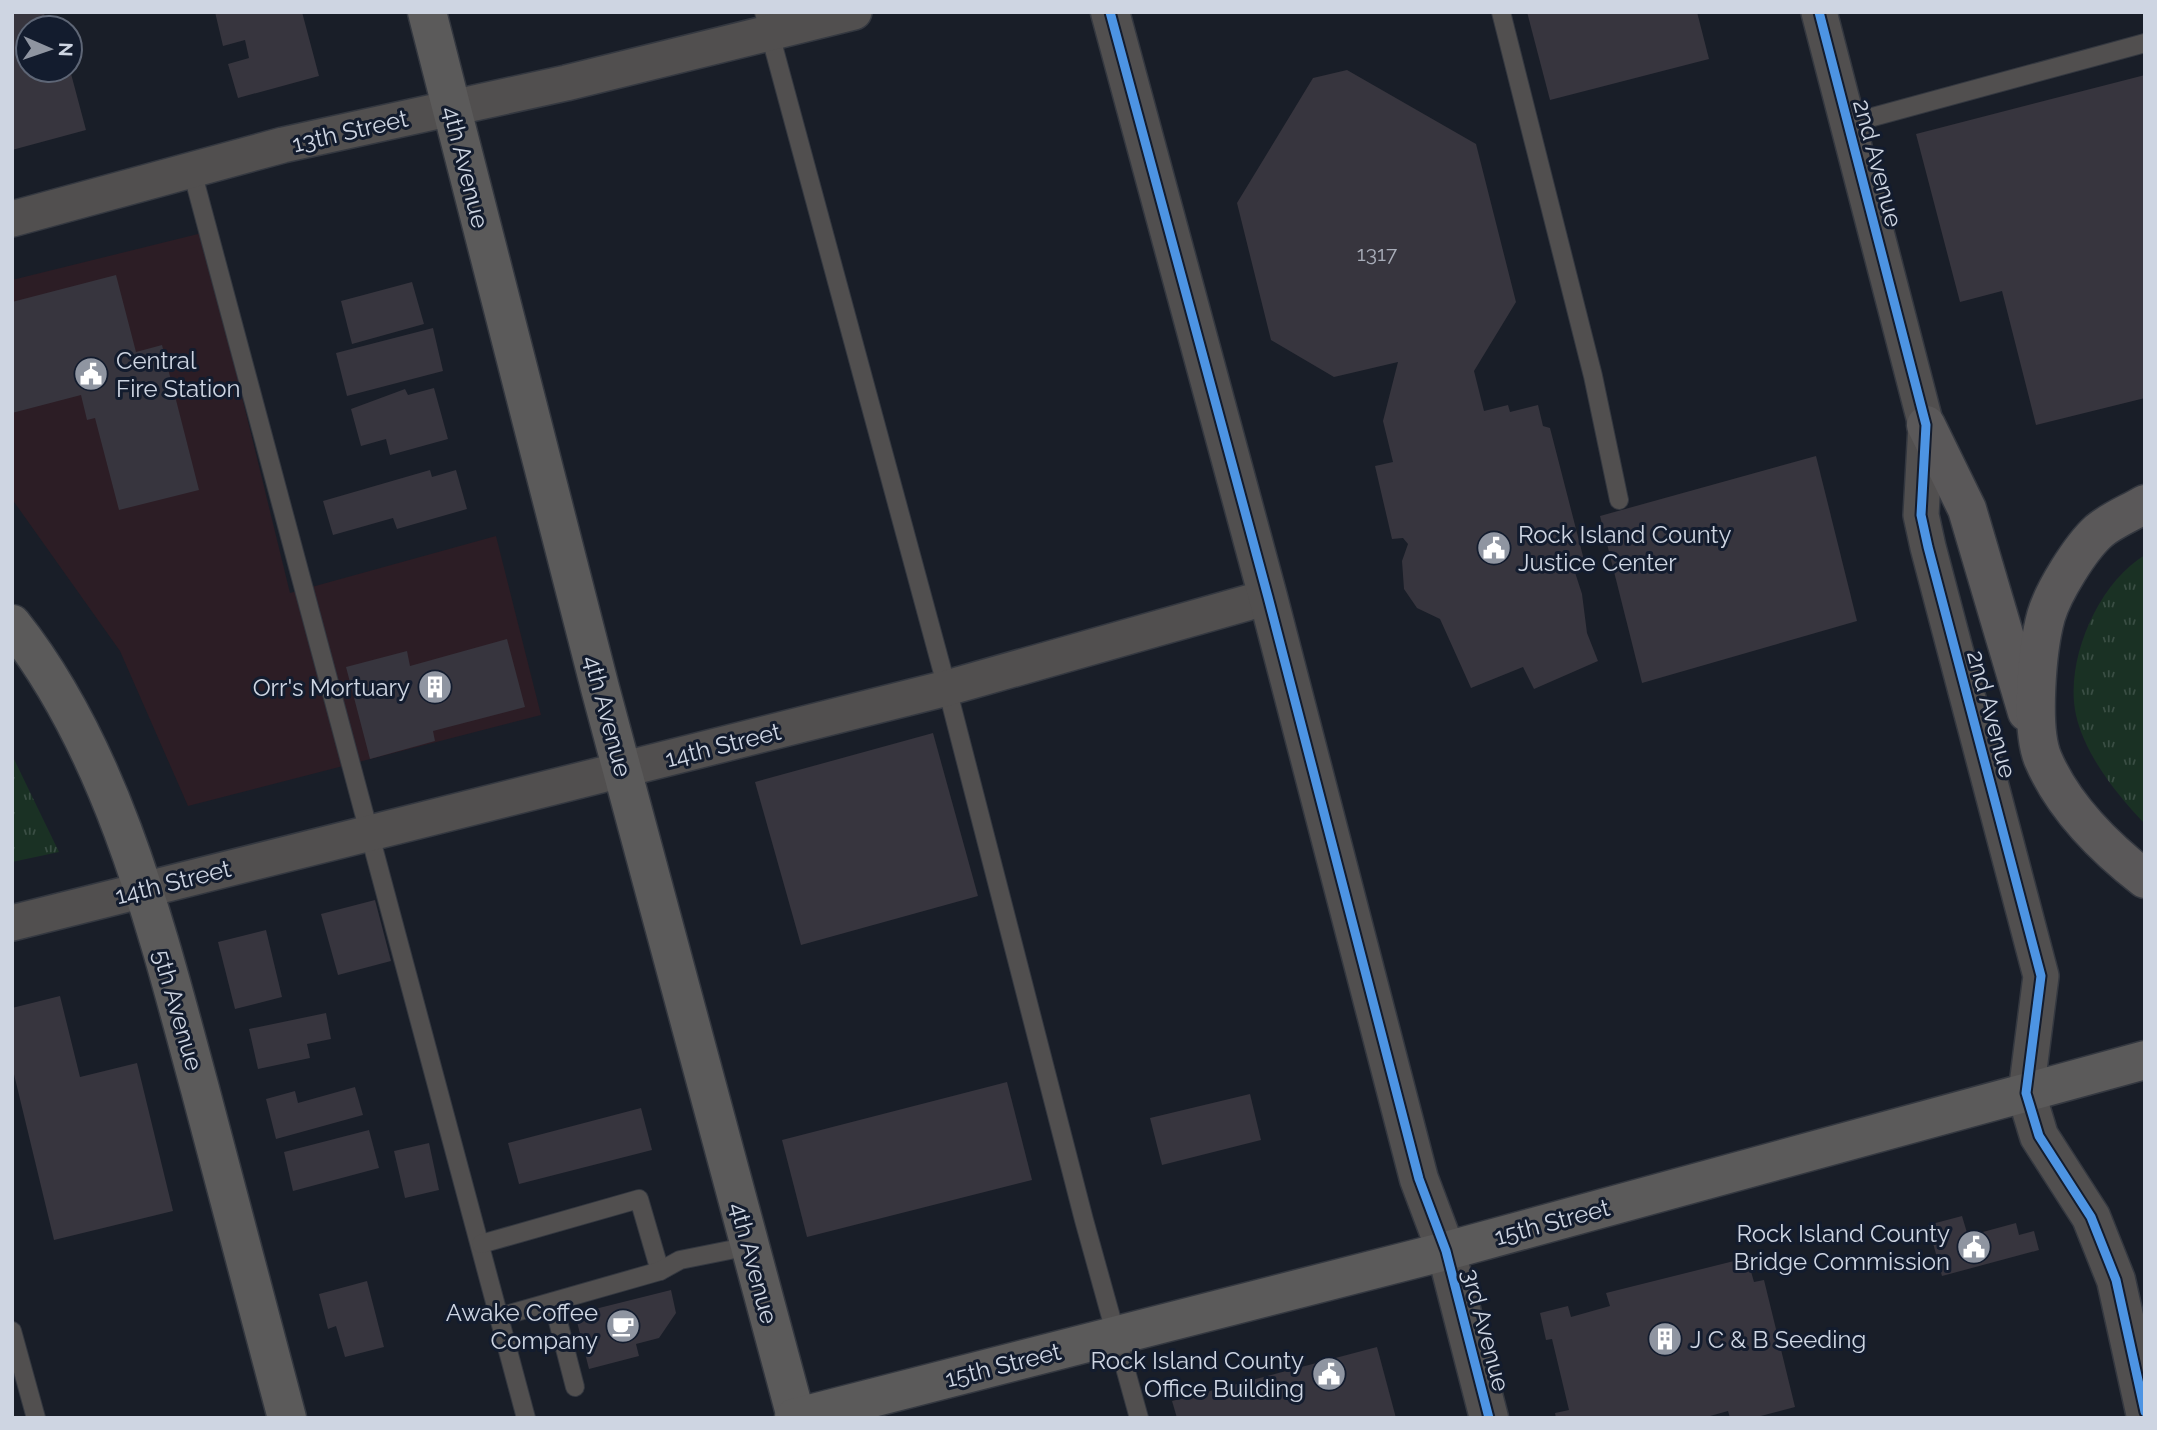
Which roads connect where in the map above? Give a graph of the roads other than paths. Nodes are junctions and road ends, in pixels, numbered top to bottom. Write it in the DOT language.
graph roads {
  1 [pos="427,12"];
  2 [pos="853,12"];
  3 [pos="1110,12"];
  4 [pos="1501,12"];
  5 [pos="1819,12"];
  6 [pos="767,24"];
  7 [pos="2145,43"];
  8 [pos="451,108"];
  9 [pos="1847,124"];
  10 [pos="192,171"];
  11 [pos="12,219"];
  12 [pos="1926,425"];
  13 [pos="1619,500"];
  14 [pos="2145,504"];
  15 [pos="1268,597"];
  16 [pos="12,624"];
  17 [pos="947,688"];
  18 [pos="2043,757"];
  19 [pos="623,771"];
  20 [pos="369,836"];
  21 [pos="2145,879"];
  22 [pos="142,890"];
  23 [pos="12,923"];
  24 [pos="2145,1060"];
  25 [pos="2026,1093"];
  26 [pos="481,1244"];
  27 [pos="750,1246"];
  28 [pos="1446,1251"];
  29 [pos="660,1271"];
  30 [pos="552,1302"];
  31 [pos="499,1317"];
  32 [pos="12,1331"];
  33 [pos="1118,1335"];
  34 [pos="575,1387"];
  35 [pos="2145,1412"];
  36 [pos="36,1418"];
  37 [pos="287,1418"];
  38 [pos="526,1418"];
  39 [pos="795,1418"];
  40 [pos="1139,1418"];
  41 [pos="1489,1418"];
  1 -- 8 [label="main road, 4th Avenue"];
  2 -- 6 [label="street, 13th Street"];
  3 -- 15 [label="street, 3rd Avenue"];
  4 -- 13 [label="lane"];
  5 -- 9 [label="street, 2nd Avenue"];
  6 -- 8 [label="street, 13th Street"];
  6 -- 17 [label="lane"];
  7 -- 9 [label="lane"];
  8 -- 10 [label="street, 13th Street"];
  8 -- 19 [label="main road, 4th Avenue"];
  9 -- 12 [label="street, 2nd Avenue"];
  10 -- 11 [label="street, 13th Street"];
  10 -- 20 [label="lane"];
  12 -- 18 [label="highway"];
  12 -- 25 [label="street, 2nd Avenue"];
  14 -- 18 [label="highway"];
  15 -- 17 [label="street, 14th Street"];
  15 -- 28 [label="street, 3rd Avenue"];
  16 -- 22 [label="main road, 5th Avenue"];
  17 -- 19 [label="street, 14th Street"];
  17 -- 33 [label="lane"];
  18 -- 21 [label="highway"];
  19 -- 20 [label="street, 14th Street"];
  19 -- 27 [label="main road, 4th Avenue"];
  20 -- 22 [label="street, 14th Street"];
  20 -- 26 [label="lane"];
  22 -- 23 [label="street, 14th Street"];
  22 -- 37 [label="main road, 5th Avenue"];
  24 -- 25 [label="main road, 15th Street"];
  25 -- 28 [label="main road, 15th Street"];
  25 -- 35 [label="street, 2nd Avenue"];
  26 -- 29 [label="lane"];
  26 -- 31 [label="lane"];
  27 -- 29 [label="lane"];
  27 -- 39 [label="main road, 4th Avenue"];
  28 -- 33 [label="main road, 15th Street"];
  28 -- 41 [label="street, 3rd Avenue"];
  29 -- 30 [label="lane"];
  30 -- 31 [label="lane"];
  30 -- 34 [label="lane"];
  31 -- 38 [label="lane"];
  32 -- 36 [label="lane"];
  33 -- 39 [label="main road, 15th Street"];
  33 -- 40 [label="lane"];
}
